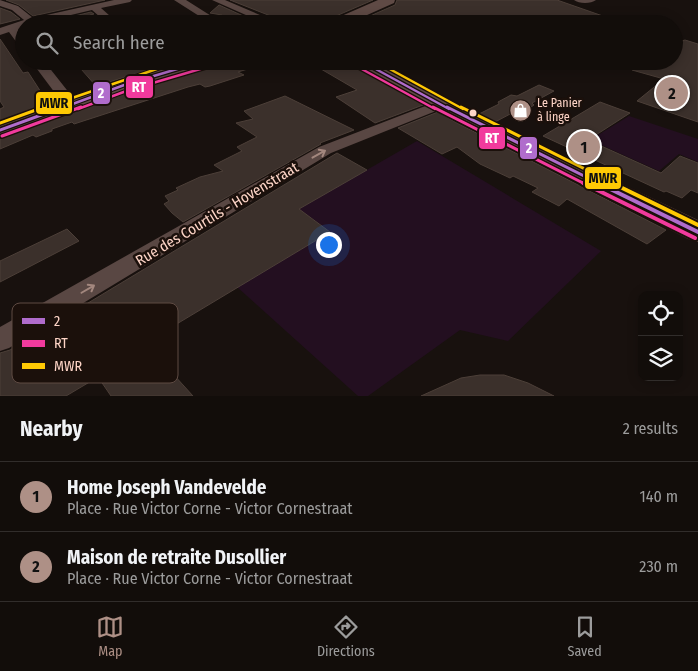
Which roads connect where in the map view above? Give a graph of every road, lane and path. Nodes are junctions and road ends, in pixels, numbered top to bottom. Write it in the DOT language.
graph roads {
  1 [pos="179,0"];
  2 [pos="217,0"];
  3 [pos="389,0"];
  4 [pos="579,0"];
  5 [pos="591,0"];
  6 [pos="120,1"];
  7 [pos="0,3"];
  8 [pos="94,7"];
  9 [pos="24,15"];
  10 [pos="58,15"];
  11 [pos="103,15"];
  12 [pos="204,15"];
  13 [pos="254,15"];
  14 [pos="355,15"];
  15 [pos="44,70"];
  16 [pos="170,70"];
  17 [pos="379,70"];
  18 [pos="69,102"];
  19 [pos="441,104"];
  20 [pos="0,130"];
  21 [pos="698,232"];
  22 [pos="63,303"];
  23 [pos="12,333"];
  24 [pos="0,340"];
  1 -- 12 [label="street"];
  2 -- 13 [label="street"];
  3 -- 14 [label="street"];
  4 -- 5 [label="street"];
  6 -- 8 [label="street"];
  7 -- 9 [label="street"];
  8 -- 10 [label="street"];
  8 -- 11 [label="street"];
  15 -- 18 [label="street"];
  16 -- 18 [label="street"];
  17 -- 19 [label="street"];
  18 -- 20 [label="street"];
  19 -- 21 [label="street"];
  22 -- 19 [label="street, Rue des Courtils - Hovenstraat, one-way"];
  24 -- 23 [label="street, Rue des Courtils - Hovenstraat, one-way"];
}
